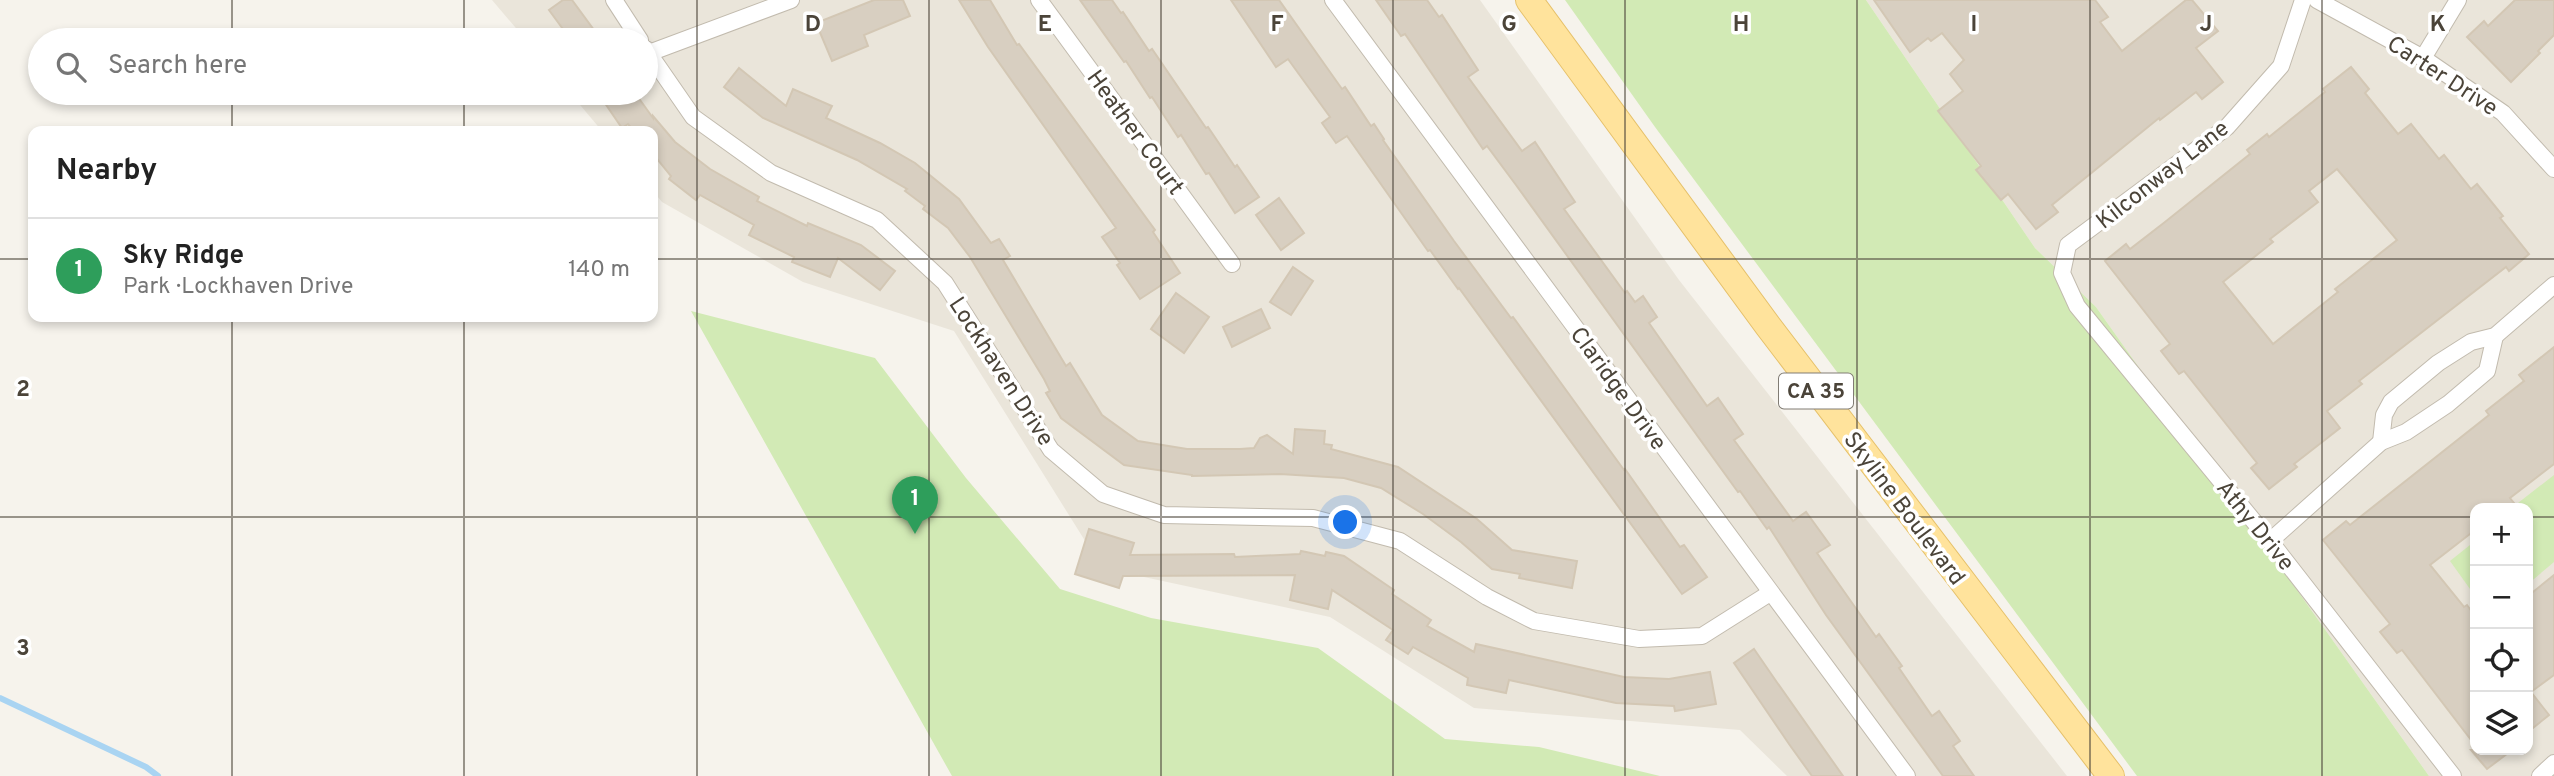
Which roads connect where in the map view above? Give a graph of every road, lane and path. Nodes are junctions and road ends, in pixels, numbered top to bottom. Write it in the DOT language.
graph roads {
  1 [pos="614,0"];
  2 [pos="791,0"];
  3 [pos="1039,0"];
  4 [pos="1333,0"];
  5 [pos="1529,0"];
  6 [pos="2303,0"];
  7 [pos="2317,0"];
  8 [pos="2458,0"];
  9 [pos="632,28"];
  10 [pos="658,43"];
  11 [pos="2423,58"];
  12 [pos="658,66"];
  13 [pos="2554,169"];
  14 [pos="1232,264"];
  15 [pos="2062,273"];
  16 [pos="2554,285"];
  17 [pos="2495,336"];
  18 [pos="2381,442"];
  19 [pos="2270,541"];
  20 [pos="1770,593"];
  21 [pos="2554,763"];
  22 [pos="1907,776"];
  23 [pos="2111,776"];
  24 [pos="2453,776"];
  25 [pos="2540,776"];
  1 -- 9 [label="street, Lockhaven Drive"];
  2 -- 10 [label="street"];
  3 -- 14 [label="street, Heather Court"];
  4 -- 20 [label="street, Claridge Drive"];
  5 -- 23 [label="main road, Skyline Boulevard / CA 35"];
  6 -- 15 [label="street, Kilconway Lane"];
  7 -- 11 [label="street, Carter Drive"];
  8 -- 11 [label="street"];
  11 -- 13 [label="street, Carter Drive"];
  12 -- 20 [label="street, Lockhaven Drive"];
  15 -- 19 [label="street, Athy Drive"];
  16 -- 17 [label="street"];
  17 -- 18 [label="street"];
  17 -- 18 [label="street"];
  18 -- 19 [label="street"];
  19 -- 24 [label="street, Athy Drive"];
  20 -- 22 [label="street, Claridge Drive"];
  21 -- 25 [label="street"];
}
